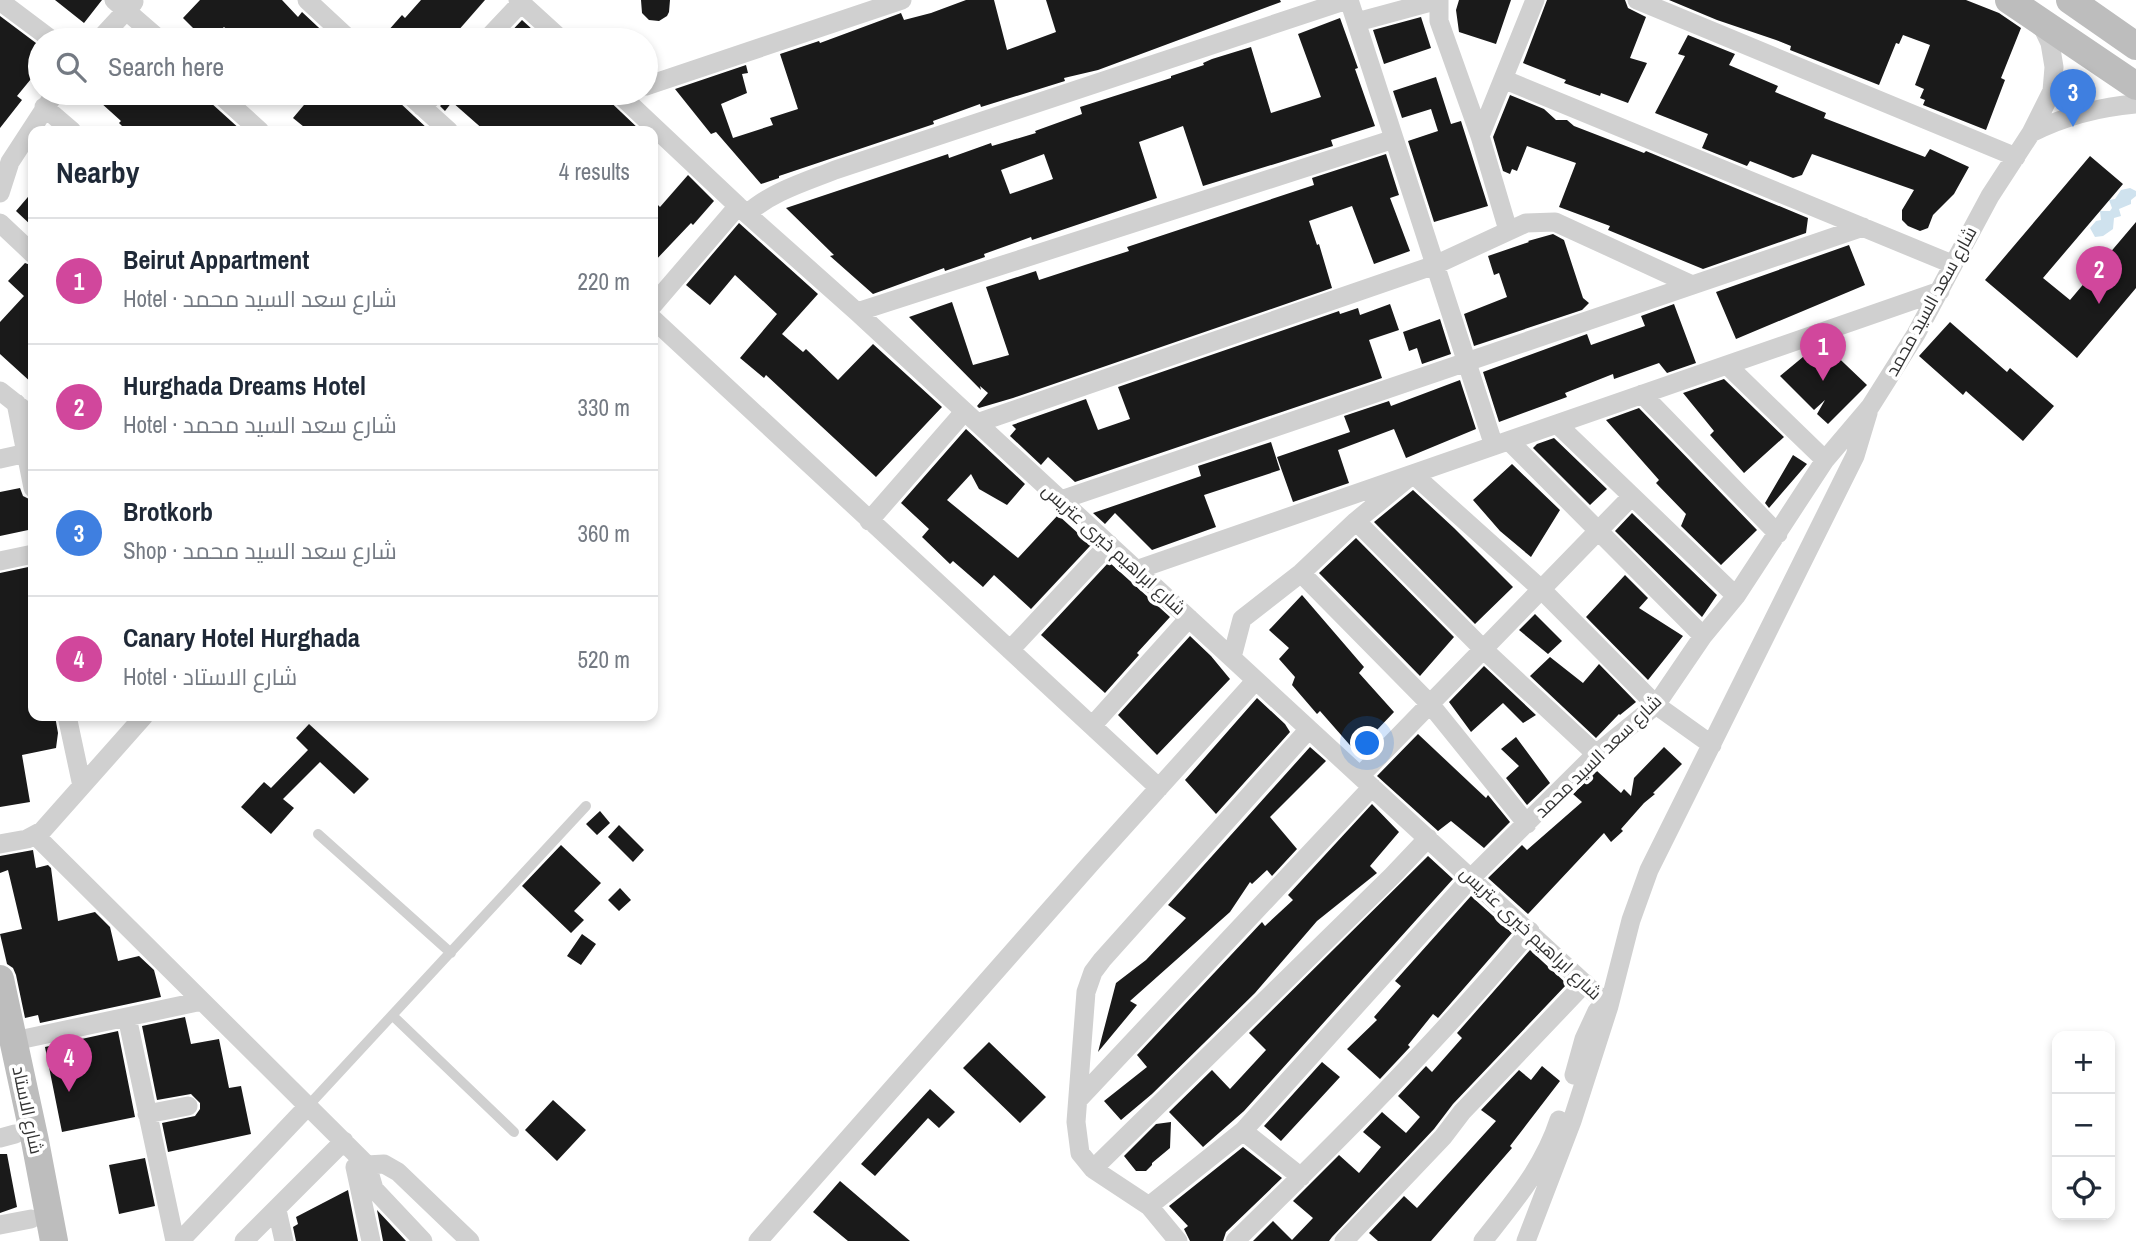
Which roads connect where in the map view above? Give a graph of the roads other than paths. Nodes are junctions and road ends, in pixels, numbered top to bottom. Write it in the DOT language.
graph roads {
  1 [pos="307,0"];
  2 [pos="902,0"];
  3 [pos="1348,0"];
  4 [pos="1438,0"];
  5 [pos="1535,0"];
  6 [pos="1637,0"];
  7 [pos="2009,0"];
  8 [pos="2070,0"];
  9 [pos="0,1"];
  10 [pos="520,1"];
  11 [pos="125,3"];
  12 [pos="2040,21"];
  13 [pos="1356,22"];
  14 [pos="36,28"];
  15 [pos="107,28"];
  16 [pos="149,28"];
  17 [pos="337,28"];
  18 [pos="496,28"];
  19 [pos="549,28"];
  20 [pos="2136,46"];
  21 [pos="1503,79"];
  22 [pos="658,82"];
  23 [pos="2136,86"];
  24 [pos="2136,104"];
  25 [pos="47,105"];
  26 [pos="54,105"];
  27 [pos="231,105"];
  28 [pos="432,105"];
  29 [pos="634,105"];
  30 [pos="33,126"];
  31 [pos="68,126"];
  32 [pos="254,126"];
  33 [pos="446,126"];
  34 [pos="655,126"];
  35 [pos="658,128"];
  36 [pos="2031,133"];
  37 [pos="28,134"];
  38 [pos="1480,136"];
  39 [pos="1394,139"];
  40 [pos="2016,157"];
  41 [pos="1,182"];
  42 [pos="743,210"];
  43 [pos="0,223"];
  44 [pos="1863,227"];
  45 [pos="1508,230"];
  46 [pos="28,249"];
  47 [pos="1952,264"];
  48 [pos="1435,265"];
  49 [pos="1692,285"];
  50 [pos="1940,291"];
  51 [pos="658,300"];
  52 [pos="858,312"];
  53 [pos="658,324"];
  54 [pos="1467,361"];
  55 [pos="1727,365"];
  56 [pos="0,391"];
  57 [pos="1642,394"];
  58 [pos="16,402"];
  59 [pos="1870,407"];
  60 [pos="28,413"];
  61 [pos="971,418"];
  62 [pos="1557,424"];
  63 [pos="1502,443"];
  64 [pos="27,453"];
  65 [pos="0,459"];
  66 [pos="28,459"];
  67 [pos="1825,460"];
  68 [pos="1413,474"];
  69 [pos="1632,496"];
  70 [pos="1060,500"];
  71 [pos="869,521"];
  72 [pos="1356,521"];
  73 [pos="1598,530"];
  74 [pos="1778,534"];
  75 [pos="1109,544"];
  76 [pos="28,555"];
  77 [pos="0,561"];
  78 [pos="1136,570"];
  79 [pos="1301,573"];
  80 [pos="1541,589"];
  81 [pos="1736,596"];
  82 [pos="1189,618"];
  83 [pos="1703,636"];
  84 [pos="1483,649"];
  85 [pos="1010,650"];
  86 [pos="1231,657"];
  87 [pos="1256,680"];
  88 [pos="1430,704"];
  89 [pos="1656,705"];
  90 [pos="68,721"];
  91 [pos="140,721"];
  92 [pos="1092,726"];
  93 [pos="1309,729"];
  94 [pos="1712,745"];
  95 [pos="1596,754"];
  96 [pos="1366,782"];
  97 [pos="82,786"];
  98 [pos="1159,788"];
  99 [pos="586,806"];
  100 [pos="1527,824"];
  101 [pos="318,834"];
  102 [pos="35,835"];
  103 [pos="1428,838"];
  104 [pos="0,844"];
  105 [pos="1471,878"];
  106 [pos="1530,931"];
  107 [pos="451,953"];
  108 [pos="0,979"];
  109 [pos="1585,983"];
  110 [pos="1609,998"];
  111 [pos="202,1001"];
  112 [pos="393,1016"];
  113 [pos="127,1017"];
  114 [pos="14,1041"];
  115 [pos="0,1067"];
  116 [pos="1078,1100"];
  117 [pos="188,1106"];
  118 [pos="309,1107"];
  119 [pos="147,1114"];
  120 [pos="1242,1131"];
  121 [pos="514,1132"];
  122 [pos="7,1136"];
  123 [pos="348,1145"];
  124 [pos="367,1165"];
  125 [pos="1093,1170"];
  126 [pos="1301,1177"];
  127 [pos="1149,1206"];
  128 [pos="277,1210"];
  129 [pos="0,1225"];
  130 [pos="33,1230"];
  131 [pos="54,1241"];
  132 [pos="178,1241"];
  133 [pos="244,1241"];
  134 [pos="284,1241"];
  135 [pos="371,1241"];
  136 [pos="423,1241"];
  137 [pos="470,1241"];
  138 [pos="758,1241"];
  139 [pos="1178,1241"];
  140 [pos="1235,1241"];
  141 [pos="1344,1241"];
  142 [pos="1483,1241"];
  143 [pos="1526,1241"];
  1 -- 17 [label="street"];
  2 -- 22 [label="street"];
  3 -- 13 [label="street"];
  3 -- 42 [label="street"];
  4 -- 13 [label="street"];
  4 -- 38 [label="street"];
  5 -- 21 [label="street"];
  6 -- 40 [label="street"];
  7 -- 12 [label="main road"];
  8 -- 20 [label="main road"];
  9 -- 14 [label="street"];
  10 -- 18 [label="street"];
  10 -- 19 [label="street"];
  11 -- 15 [label="street"];
  11 -- 16 [label="street"];
  12 -- 23 [label="main road"];
  12 -- 36 [label="street, شارع سعد السيد محمد"];
  13 -- 39 [label="street"];
  21 -- 38 [label="street"];
  21 -- 44 [label="street"];
  24 -- 36 [label="street"];
  25 -- 30 [label="street"];
  26 -- 31 [label="street"];
  27 -- 32 [label="street"];
  28 -- 33 [label="street"];
  29 -- 34 [label="street, شارع ابراهيم خيرى عتريس"];
  35 -- 42 [label="street, شارع ابراهيم خيرى عتريس"];
  36 -- 40 [label="street, شارع سعد السيد محمد"];
  37 -- 41 [label="street"];
  38 -- 45 [label="street"];
  39 -- 48 [label="street"];
  39 -- 52 [label="street"];
  40 -- 47 [label="street, شارع سعد السيد محمد"];
  42 -- 51 [label="street"];
  42 -- 52 [label="street, شارع ابراهيم خيرى عتريس"];
  43 -- 46 [label="street"];
  44 -- 47 [label="street"];
  44 -- 49 [label="street"];
  45 -- 48 [label="street"];
  45 -- 49 [label="street"];
  47 -- 50 [label="street, شارع سعد السيد محمد"];
  48 -- 54 [label="street"];
  48 -- 61 [label="street"];
  49 -- 54 [label="street"];
  50 -- 55 [label="street"];
  50 -- 59 [label="street, شارع سعد السيد محمد"];
  52 -- 61 [label="street, شارع ابراهيم خيرى عتريس"];
  53 -- 71 [label="street"];
  54 -- 63 [label="street"];
  54 -- 70 [label="street"];
  55 -- 57 [label="street"];
  55 -- 67 [label="street"];
  56 -- 58 [label="street"];
  57 -- 62 [label="street"];
  57 -- 74 [label="street"];
  58 -- 60 [label="street"];
  58 -- 64 [label="street"];
  59 -- 67 [label="street, شارع سعد السيد محمد"];
  59 -- 94 [label="street"];
  61 -- 70 [label="street, شارع ابراهيم خيرى عتريس"];
  61 -- 71 [label="street"];
  62 -- 63 [label="street"];
  62 -- 69 [label="street"];
  63 -- 68 [label="street"];
  63 -- 73 [label="street"];
  64 -- 65 [label="street"];
  64 -- 66 [label="street"];
  67 -- 74 [label="street, شارع سعد السيد محمد"];
  68 -- 72 [label="street"];
  68 -- 78 [label="street"];
  68 -- 80 [label="street"];
  69 -- 73 [label="street"];
  69 -- 81 [label="street"];
  70 -- 75 [label="street, شارع ابراهيم خيرى عتريس"];
  71 -- 85 [label="street"];
  72 -- 79 [label="street"];
  72 -- 84 [label="street"];
  73 -- 80 [label="street"];
  73 -- 83 [label="street"];
  74 -- 81 [label="street, شارع سعد السيد محمد"];
  75 -- 78 [label="street, شارع ابراهيم خيرى عتريس"];
  75 -- 85 [label="street"];
  76 -- 77 [label="street"];
  78 -- 82 [label="street, شارع ابراهيم خيرى عتريس"];
  79 -- 86 [label="street"];
  79 -- 88 [label="street"];
  80 -- 84 [label="street"];
  80 -- 89 [label="street"];
  81 -- 83 [label="street, شارع سعد السيد محمد"];
  82 -- 86 [label="street, شارع ابراهيم خيرى عتريس"];
  82 -- 92 [label="street"];
  83 -- 89 [label="street, شارع سعد السيد محمد"];
  84 -- 88 [label="street"];
  84 -- 95 [label="street"];
  85 -- 92 [label="street"];
  86 -- 87 [label="street, شارع ابراهيم خيرى عتريس"];
  87 -- 93 [label="street, شارع ابراهيم خيرى عتريس"];
  87 -- 98 [label="street"];
  88 -- 96 [label="street"];
  88 -- 100 [label="street"];
  89 -- 94 [label="street"];
  89 -- 95 [label="street, شارع سعد السيد محمد"];
  90 -- 97 [label="street"];
  91 -- 97 [label="street"];
  92 -- 98 [label="street"];
  93 -- 96 [label="street, شارع ابراهيم خيرى عتريس"];
  93 -- 116 [label="street"];
  94 -- 110 [label="street"];
  95 -- 100 [label="street, شارع سعد السيد محمد"];
  96 -- 103 [label="street, شارع ابراهيم خيرى عتريس"];
  96 -- 116 [label="street"];
  97 -- 102 [label="street"];
  98 -- 138 [label="street"];
  99 -- 107 [label="lane"];
  100 -- 105 [label="street, شارع سعد السيد محمد"];
  101 -- 107 [label="lane"];
  102 -- 104 [label="street"];
  102 -- 111 [label="street"];
  103 -- 105 [label="street, شارع ابراهيم خيرى عتريس"];
  103 -- 125 [label="street"];
  105 -- 106 [label="street, شارع ابراهيم خيرى عتريس"];
  105 -- 120 [label="street, شارع سعد السيد محمد"];
  106 -- 109 [label="street, شارع ابراهيم خيرى عتريس"];
  106 -- 126 [label="street"];
  107 -- 112 [label="lane"];
  108 -- 114 [label="main road, شارع الاستاد"];
  109 -- 110 [label="street, شارع ابراهيم خيرى عتريس"];
  109 -- 141 [label="street"];
  110 -- 142 [label="street"];
  110 -- 143 [label="street"];
  111 -- 113 [label="street"];
  111 -- 118 [label="street"];
  112 -- 118 [label="lane"];
  112 -- 121 [label="lane"];
  113 -- 114 [label="street"];
  113 -- 119 [label="street"];
  114 -- 131 [label="main road, شارع الاستاد"];
  115 -- 122 [label="main road, شارع الاستاد"];
  116 -- 125 [label="street"];
  117 -- 119 [label="street"];
  118 -- 123 [label="street"];
  118 -- 132 [label="street"];
  119 -- 132 [label="street"];
  120 -- 126 [label="street"];
  120 -- 127 [label="street, شارع سعد السيد محمد"];
  122 -- 130 [label="main road, شارع الاستاد"];
  123 -- 124 [label="street"];
  123 -- 128 [label="street"];
  123 -- 135 [label="street"];
  124 -- 136 [label="street"];
  124 -- 137 [label="street"];
  125 -- 127 [label="street"];
  126 -- 140 [label="street"];
  127 -- 139 [label="street"];
  128 -- 133 [label="street"];
  128 -- 134 [label="street"];
  129 -- 130 [label="street"];
}
